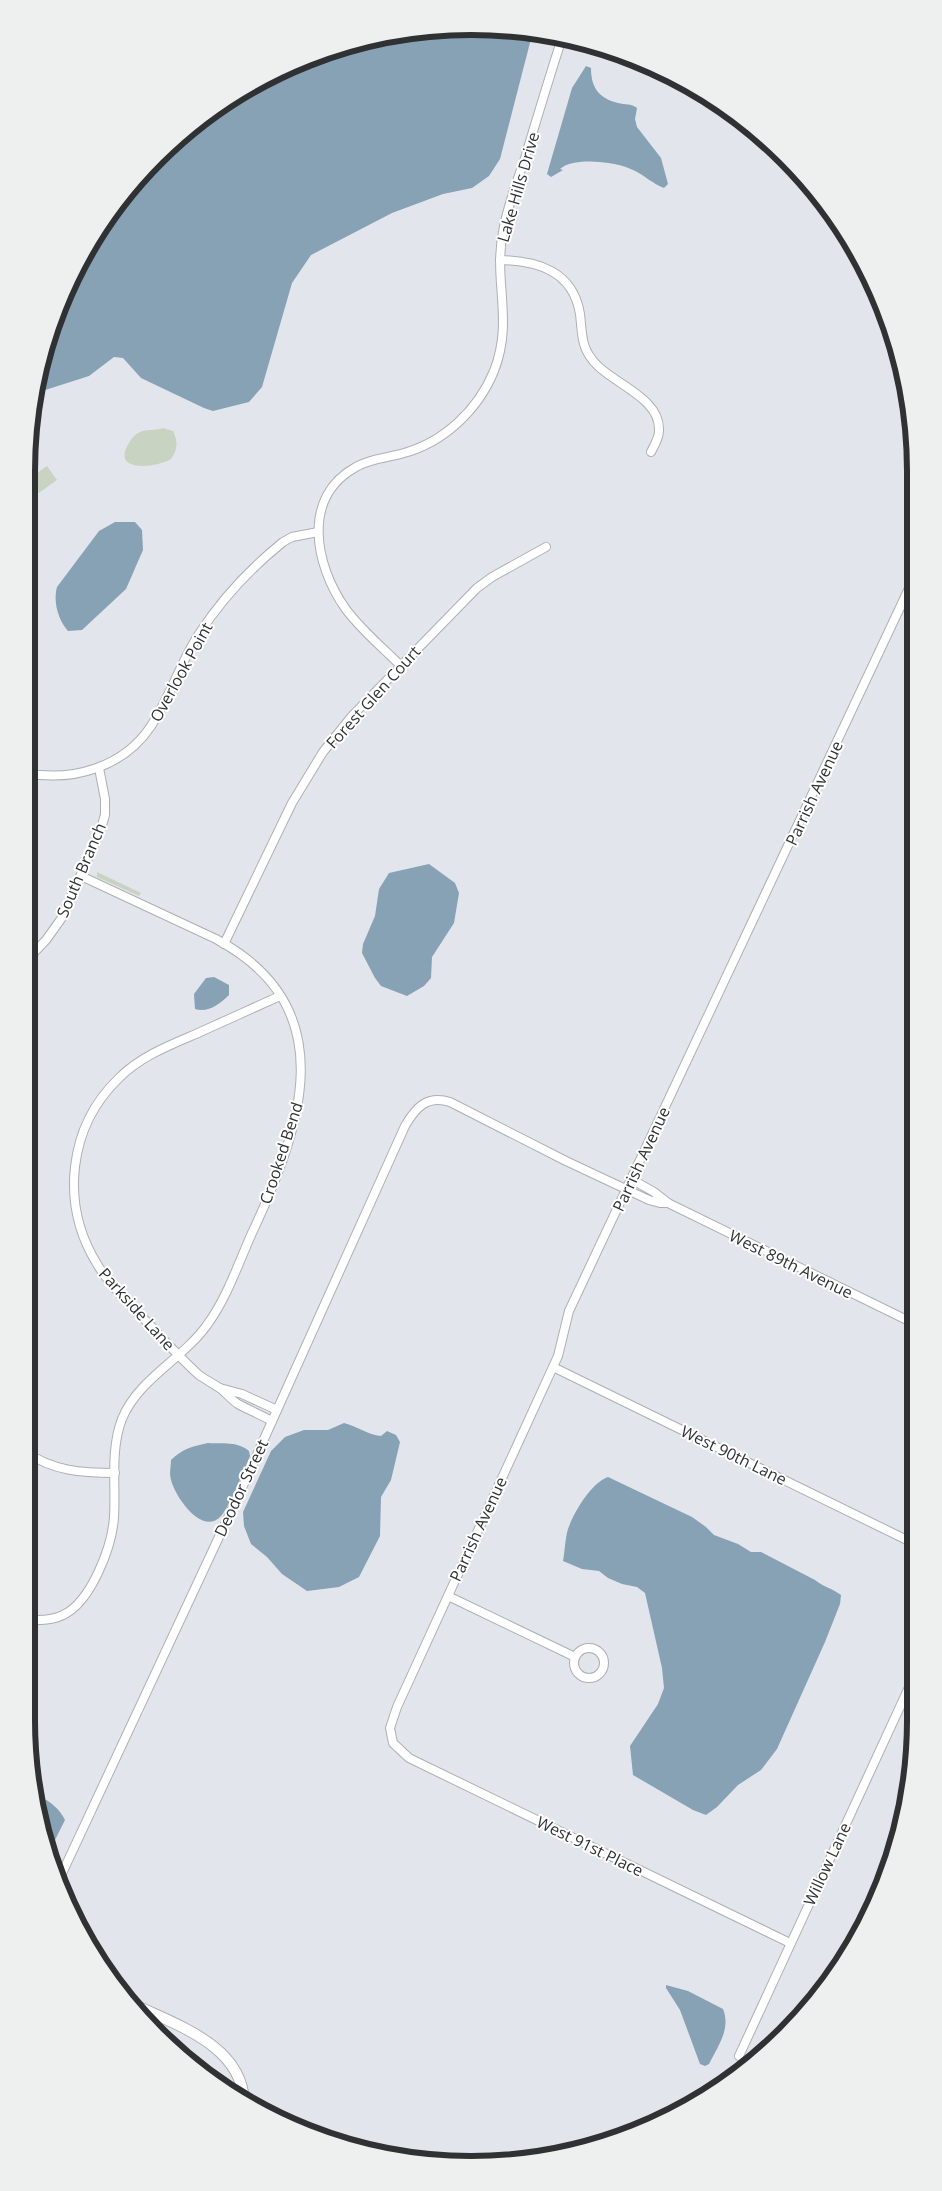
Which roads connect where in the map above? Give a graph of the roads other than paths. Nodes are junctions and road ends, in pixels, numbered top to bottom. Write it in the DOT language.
graph roads {
  1 [pos="560,44"];
  2 [pos="500,260"];
  3 [pos="652,452"];
  4 [pos="318,532"];
  5 [pos="546,548"];
  6 [pos="907,593"];
  7 [pos="401,666"];
  8 [pos="99,768"];
  9 [pos="35,774"];
  10 [pos="81,876"];
  11 [pos="224,944"];
  12 [pos="35,950"];
  13 [pos="280,996"];
  14 [pos="429,1100"];
  15 [pos="630,1179"];
  16 [pos="626,1189"];
  17 [pos="668,1203"];
  18 [pos="907,1320"];
  19 [pos="178,1355"];
  20 [pos="553,1367"];
  21 [pos="220,1388"];
  22 [pos="277,1410"];
  23 [pos="272,1421"];
  24 [pos="35,1458"];
  25 [pos="115,1473"];
  26 [pos="907,1540"];
  27 [pos="448,1596"];
  28 [pos="35,1620"];
  29 [pos="575,1657"];
  30 [pos="907,1691"];
  31 [pos="393,1743"];
  32 [pos="63,1872"];
  33 [pos="790,1943"];
  34 [pos="148,2012"];
  35 [pos="738,2056"];
  36 [pos="242,2091"];
  1 -- 2 [label="street, Lake Hills Drive"];
  2 -- 3 [label="street"];
  2 -- 4 [label="street, Lake Hills Drive"];
  4 -- 7 [label="street, Lake Hills Drive"];
  4 -- 8 [label="street, Overlook Point"];
  5 -- 7 [label="street, Forest Glen Court"];
  6 -- 15 [label="street, Parrish Avenue"];
  7 -- 11 [label="street, Forest Glen Court"];
  8 -- 9 [label="street, Overlook Point"];
  8 -- 10 [label="street, South Branch"];
  10 -- 11 [label="street, Crooked Bend"];
  10 -- 12 [label="street, South Branch"];
  11 -- 13 [label="street, Crooked Bend"];
  13 -- 19 [label="street, Crooked Bend"];
  13 -- 19 [label="street, Parkside Lane"];
  14 -- 16 [label="street, West 89th Avenue"];
  14 -- 22 [label="street, Deodor Street"];
  15 -- 16 [label="street, Parrish Avenue"];
  15 -- 17 [label="street, West 89th Avenue"];
  16 -- 17 [label="street, West 89th Avenue"];
  16 -- 20 [label="street, Parrish Avenue"];
  17 -- 18 [label="street, West 89th Avenue"];
  19 -- 21 [label="street, Parkside Lane"];
  19 -- 25 [label="street, Crooked Bend"];
  20 -- 26 [label="street, West 90th Lane"];
  20 -- 27 [label="street, Parrish Avenue"];
  21 -- 22 [label="street, Parkside Lane"];
  21 -- 23 [label="street, Parkside Lane"];
  22 -- 23 [label="street, Deodor Street"];
  23 -- 32 [label="street, Deodor Street"];
  24 -- 25 [label="street"];
  25 -- 28 [label="street, Crooked Bend"];
  27 -- 29 [label="street"];
  27 -- 31 [label="street, Parrish Avenue"];
  30 -- 33 [label="street, Willow Lane"];
  31 -- 33 [label="street, West 91st Place"];
  33 -- 35 [label="street, Willow Lane"];
  34 -- 36 [label="street"];
}
